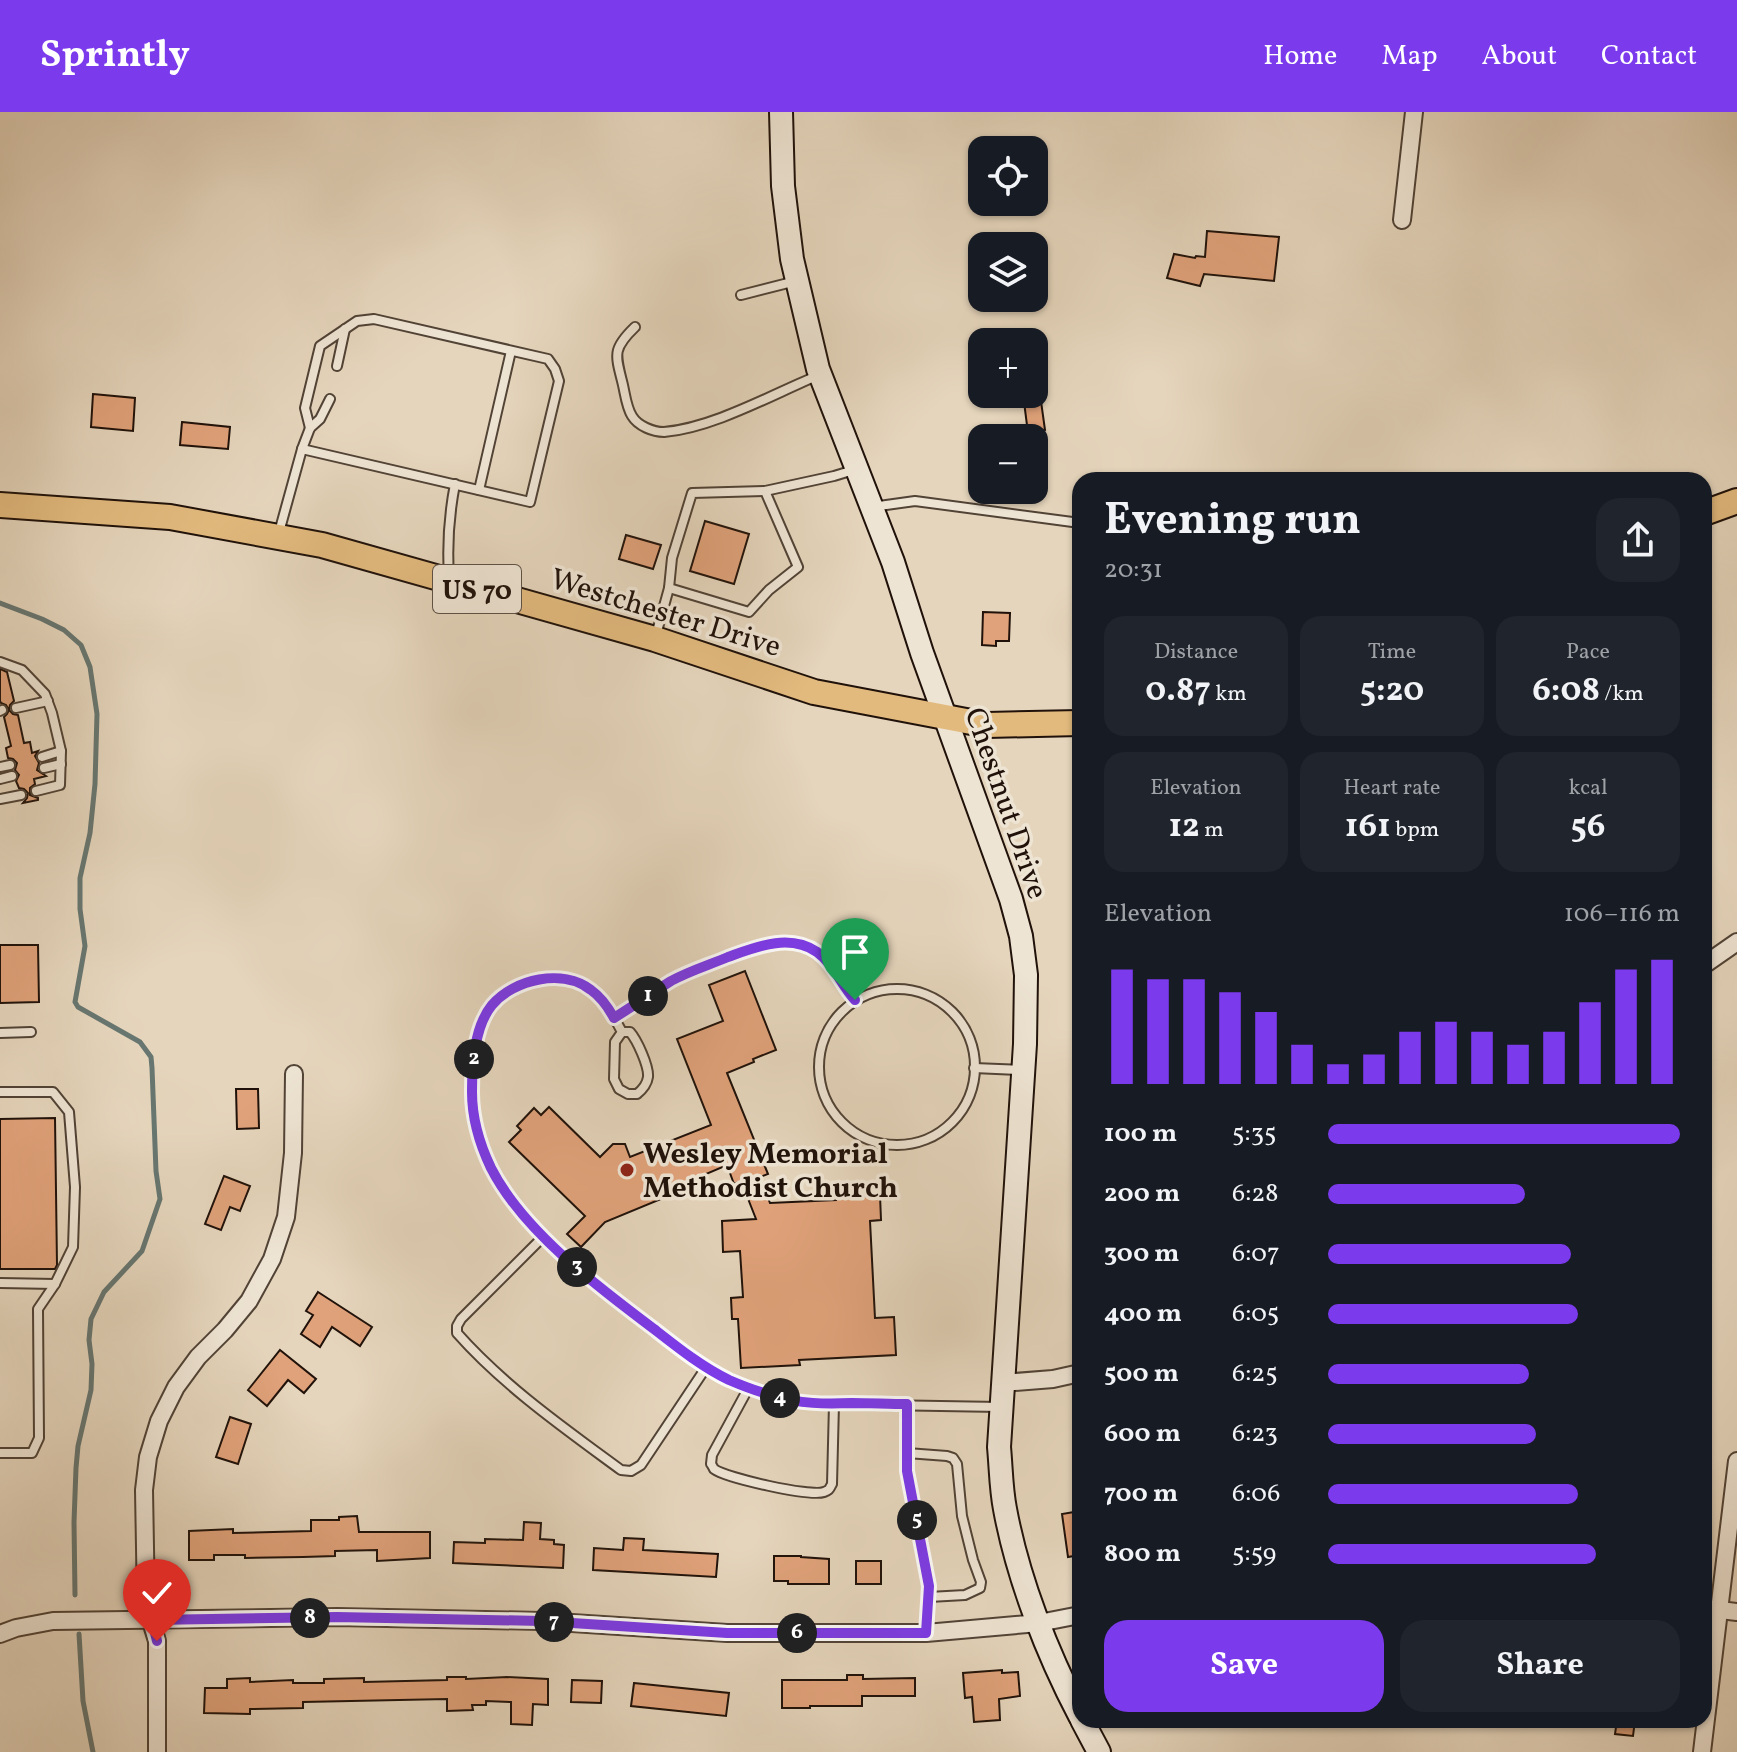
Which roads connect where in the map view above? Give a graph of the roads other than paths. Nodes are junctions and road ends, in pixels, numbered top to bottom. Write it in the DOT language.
graph roads {
  1 [pos="781,112"];
  2 [pos="1414,112"];
  3 [pos="1402,220"];
  4 [pos="796,281"];
  5 [pos="741,295"];
  6 [pos="635,327"];
  7 [pos="345,328"];
  8 [pos="511,351"];
  9 [pos="337,366"];
  10 [pos="820,375"];
  11 [pos="330,399"];
  12 [pos="310,428"];
  13 [pos="302,449"];
  14 [pos="857,469"];
  15 [pos="455,484"];
  16 [pos="479,490"];
  17 [pos="765,491"];
  18 [pos="1737,501"];
  19 [pos="0,505"];
  20 [pos="872,507"];
  21 [pos="1712,510"];
  22 [pos="1072,522"];
  23 [pos="278,537"];
  24 [pos="449,581"];
  25 [pos="669,588"];
  26 [pos="655,639"];
  27 [pos="0,662"];
  28 [pos="48,701"];
  29 [pos="16,708"];
  30 [pos="945,717"];
  31 [pos="1072,723"];
  32 [pos="61,751"];
  33 [pos="42,757"];
  34 [pos="61,764"];
  35 [pos="44,768"];
  36 [pos="12,776"];
  37 [pos="0,779"];
  38 [pos="36,791"];
  39 [pos="21,795"];
  40 [pos="0,799"];
  41 [pos="1737,942"];
  42 [pos="1712,959"];
  43 [pos="855,1000"];
  44 [pos="614,1018"];
  45 [pos="31,1032"];
  46 [pos="622,1032"];
  47 [pos="0,1033"];
  48 [pos="974,1068"];
  49 [pos="1023,1070"];
  50 [pos="294,1074"];
  51 [pos="0,1092"];
  52 [pos="544,1236"];
  53 [pos="0,1283"];
  54 [pos="55,1284"];
  55 [pos="707,1366"];
  56 [pos="1072,1375"];
  57 [pos="1002,1383"];
  58 [pos="749,1387"];
  59 [pos="834,1404"];
  60 [pos="907,1404"];
  61 [pos="1001,1407"];
  62 [pos="0,1453"];
  63 [pos="907,1453"];
  64 [pos="1737,1461"];
  65 [pos="929,1597"];
  66 [pos="1712,1603"];
  67 [pos="1712,1609"];
  68 [pos="1737,1612"];
  69 [pos="1072,1617"];
  70 [pos="152,1620"];
  71 [pos="1039,1623"];
  72 [pos="926,1633"];
  73 [pos="0,1634"];
  74 [pos="1072,1699"];
  75 [pos="1086,1728"];
  76 [pos="1704,1728"];
  77 [pos="157,1752"];
  78 [pos="1099,1752"];
  79 [pos="1702,1752"];
  1 -- 4 [label="street, Chestnut Drive"];
  2 -- 3 [label="street"];
  4 -- 5 [label="lane"];
  4 -- 10 [label="street, Chestnut Drive"];
  6 -- 10 [label="lane"];
  7 -- 8 [label="lane"];
  7 -- 9 [label="lane"];
  7 -- 12 [label="lane"];
  8 -- 16 [label="lane"];
  8 -- 16 [label="lane"];
  10 -- 14 [label="street, Chestnut Drive"];
  11 -- 12 [label="lane"];
  12 -- 13 [label="lane"];
  13 -- 15 [label="lane"];
  13 -- 23 [label="lane"];
  14 -- 17 [label="lane"];
  14 -- 20 [label="street, Chestnut Drive"];
  15 -- 16 [label="lane"];
  15 -- 24 [label="lane"];
  17 -- 25 [label="lane"];
  17 -- 25 [label="lane"];
  18 -- 21 [label="main road"];
  19 -- 23 [label="main road, Westchester Drive / US 70"];
  20 -- 22 [label="lane"];
  20 -- 30 [label="street, Chestnut Drive"];
  23 -- 24 [label="main road, Westchester Drive / US 70"];
  24 -- 26 [label="main road, Westchester Drive / US 70"];
  25 -- 26 [label="lane"];
  26 -- 30 [label="main road, Westchester Drive / US 70"];
  27 -- 28 [label="lane"];
  28 -- 29 [label="lane"];
  28 -- 32 [label="lane"];
  30 -- 31 [label="main road, Westchester Drive / US 70"];
  30 -- 49 [label="street, Chestnut Drive"];
  32 -- 33 [label="lane"];
  32 -- 34 [label="lane"];
  34 -- 35 [label="lane"];
  34 -- 38 [label="lane"];
  36 -- 37 [label="lane"];
  39 -- 40 [label="lane"];
  41 -- 42 [label="street"];
  43 -- 44 [label="lane"];
  43 -- 48 [label="lane"];
  43 -- 48 [label="lane"];
  44 -- 46 [label="lane"];
  44 -- 52 [label="lane"];
  45 -- 47 [label="lane"];
  46 -- 46 [label="lane"];
  48 -- 49 [label="lane"];
  49 -- 57 [label="street, Chestnut Drive"];
  50 -- 70 [label="street"];
  51 -- 54 [label="lane"];
  52 -- 55 [label="lane"];
  52 -- 55 [label="lane"];
  53 -- 54 [label="lane"];
  54 -- 62 [label="lane"];
  55 -- 58 [label="lane"];
  56 -- 57 [label="street"];
  57 -- 61 [label="street, Chestnut Drive"];
  58 -- 59 [label="lane"];
  58 -- 59 [label="lane"];
  59 -- 60 [label="lane"];
  60 -- 61 [label="lane"];
  60 -- 63 [label="lane"];
  61 -- 71 [label="street, Chestnut Drive"];
  63 -- 65 [label="lane"];
  63 -- 65 [label="lane"];
  64 -- 66 [label="street"];
  65 -- 72 [label="lane"];
  67 -- 68 [label="street"];
  69 -- 71 [label="street"];
  70 -- 72 [label="street"];
  70 -- 73 [label="street"];
  70 -- 77 [label="street"];
  71 -- 72 [label="street"];
  71 -- 74 [label="street, Chestnut Drive"];
  75 -- 78 [label="street, Chestnut Drive"];
  76 -- 79 [label="street"];
}
